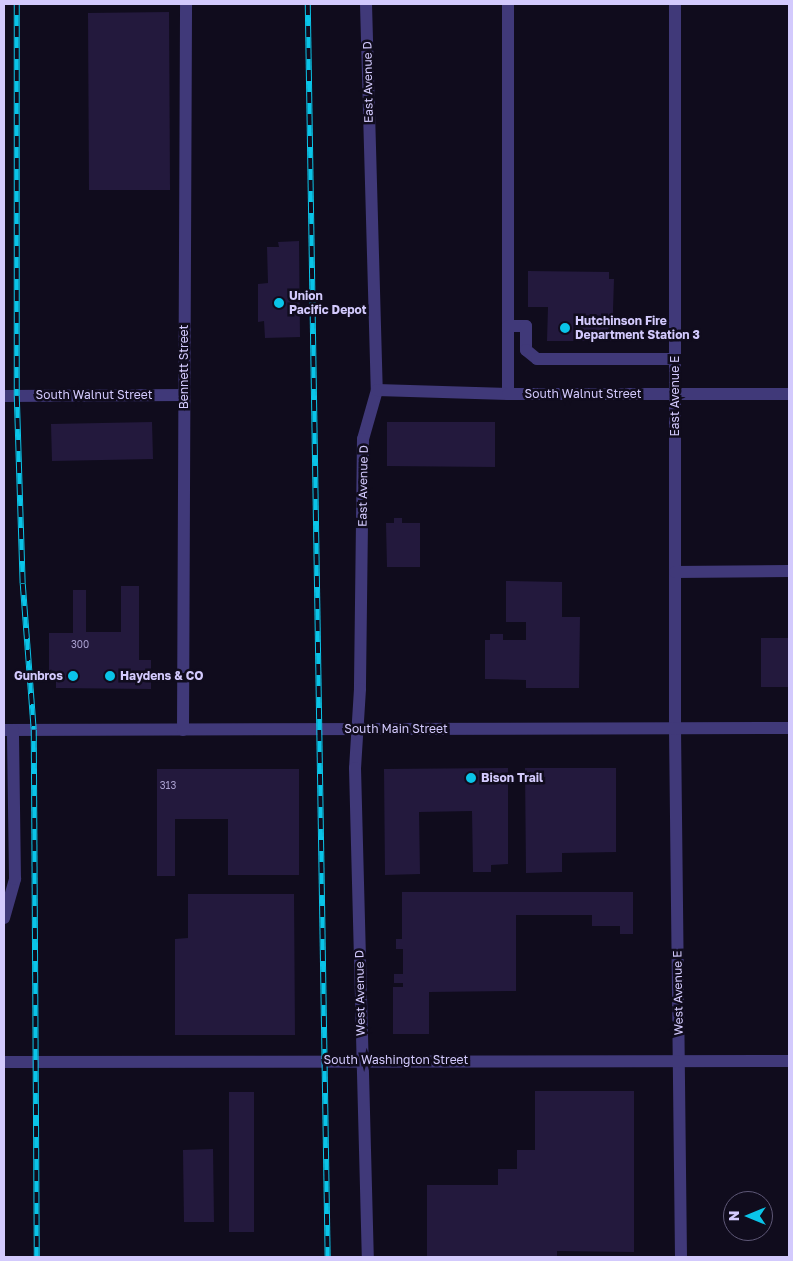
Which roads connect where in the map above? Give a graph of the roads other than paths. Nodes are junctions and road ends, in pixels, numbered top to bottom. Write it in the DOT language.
graph roads {
  1 [pos="186,4"];
  2 [pos="366,4"];
  3 [pos="508,4"];
  4 [pos="675,4"];
  5 [pos="508,326"];
  6 [pos="675,359"];
  7 [pos="377,390"];
  8 [pos="508,394"];
  9 [pos="789,394"];
  10 [pos="184,395"];
  11 [pos="675,395"];
  12 [pos="4,396"];
  13 [pos="675,572"];
  14 [pos="789,572"];
  15 [pos="789,728"];
  16 [pos="358,729"];
  17 [pos="675,729"];
  18 [pos="8,730"];
  19 [pos="183,730"];
  20 [pos="4,911"];
  21 [pos="362,1060"];
  22 [pos="678,1061"];
  23 [pos="789,1061"];
  24 [pos="4,1062"];
  25 [pos="368,1257"];
  26 [pos="681,1257"];
  1 -- 10 [label="street, Bennett Street"];
  2 -- 7 [label="street, East Avenue D"];
  3 -- 5 [label="street"];
  4 -- 6 [label="street, East Avenue E"];
  5 -- 6 [label="street"];
  5 -- 8 [label="street"];
  6 -- 11 [label="street, East Avenue E"];
  7 -- 8 [label="street, South Walnut Street"];
  7 -- 16 [label="street, East Avenue D"];
  8 -- 11 [label="street, South Walnut Street"];
  9 -- 11 [label="street, South Walnut Street"];
  10 -- 12 [label="street, South Walnut Street"];
  10 -- 19 [label="street, Bennett Street"];
  11 -- 13 [label="street, East Avenue E"];
  13 -- 14 [label="street"];
  13 -- 17 [label="street, East Avenue E"];
  15 -- 17 [label="street, South Main Street"];
  16 -- 17 [label="street, South Main Street"];
  16 -- 19 [label="street, South Main Street"];
  16 -- 21 [label="street, West Avenue D"];
  17 -- 22 [label="street, West Avenue E"];
  18 -- 19 [label="street, South Main Street"];
  18 -- 20 [label="street"];
  21 -- 22 [label="street, South Washington Street"];
  21 -- 24 [label="street, South Washington Street"];
  21 -- 25 [label="street, West Avenue D"];
  22 -- 23 [label="street, South Washington Street"];
  22 -- 26 [label="street, West Avenue E"];
}
